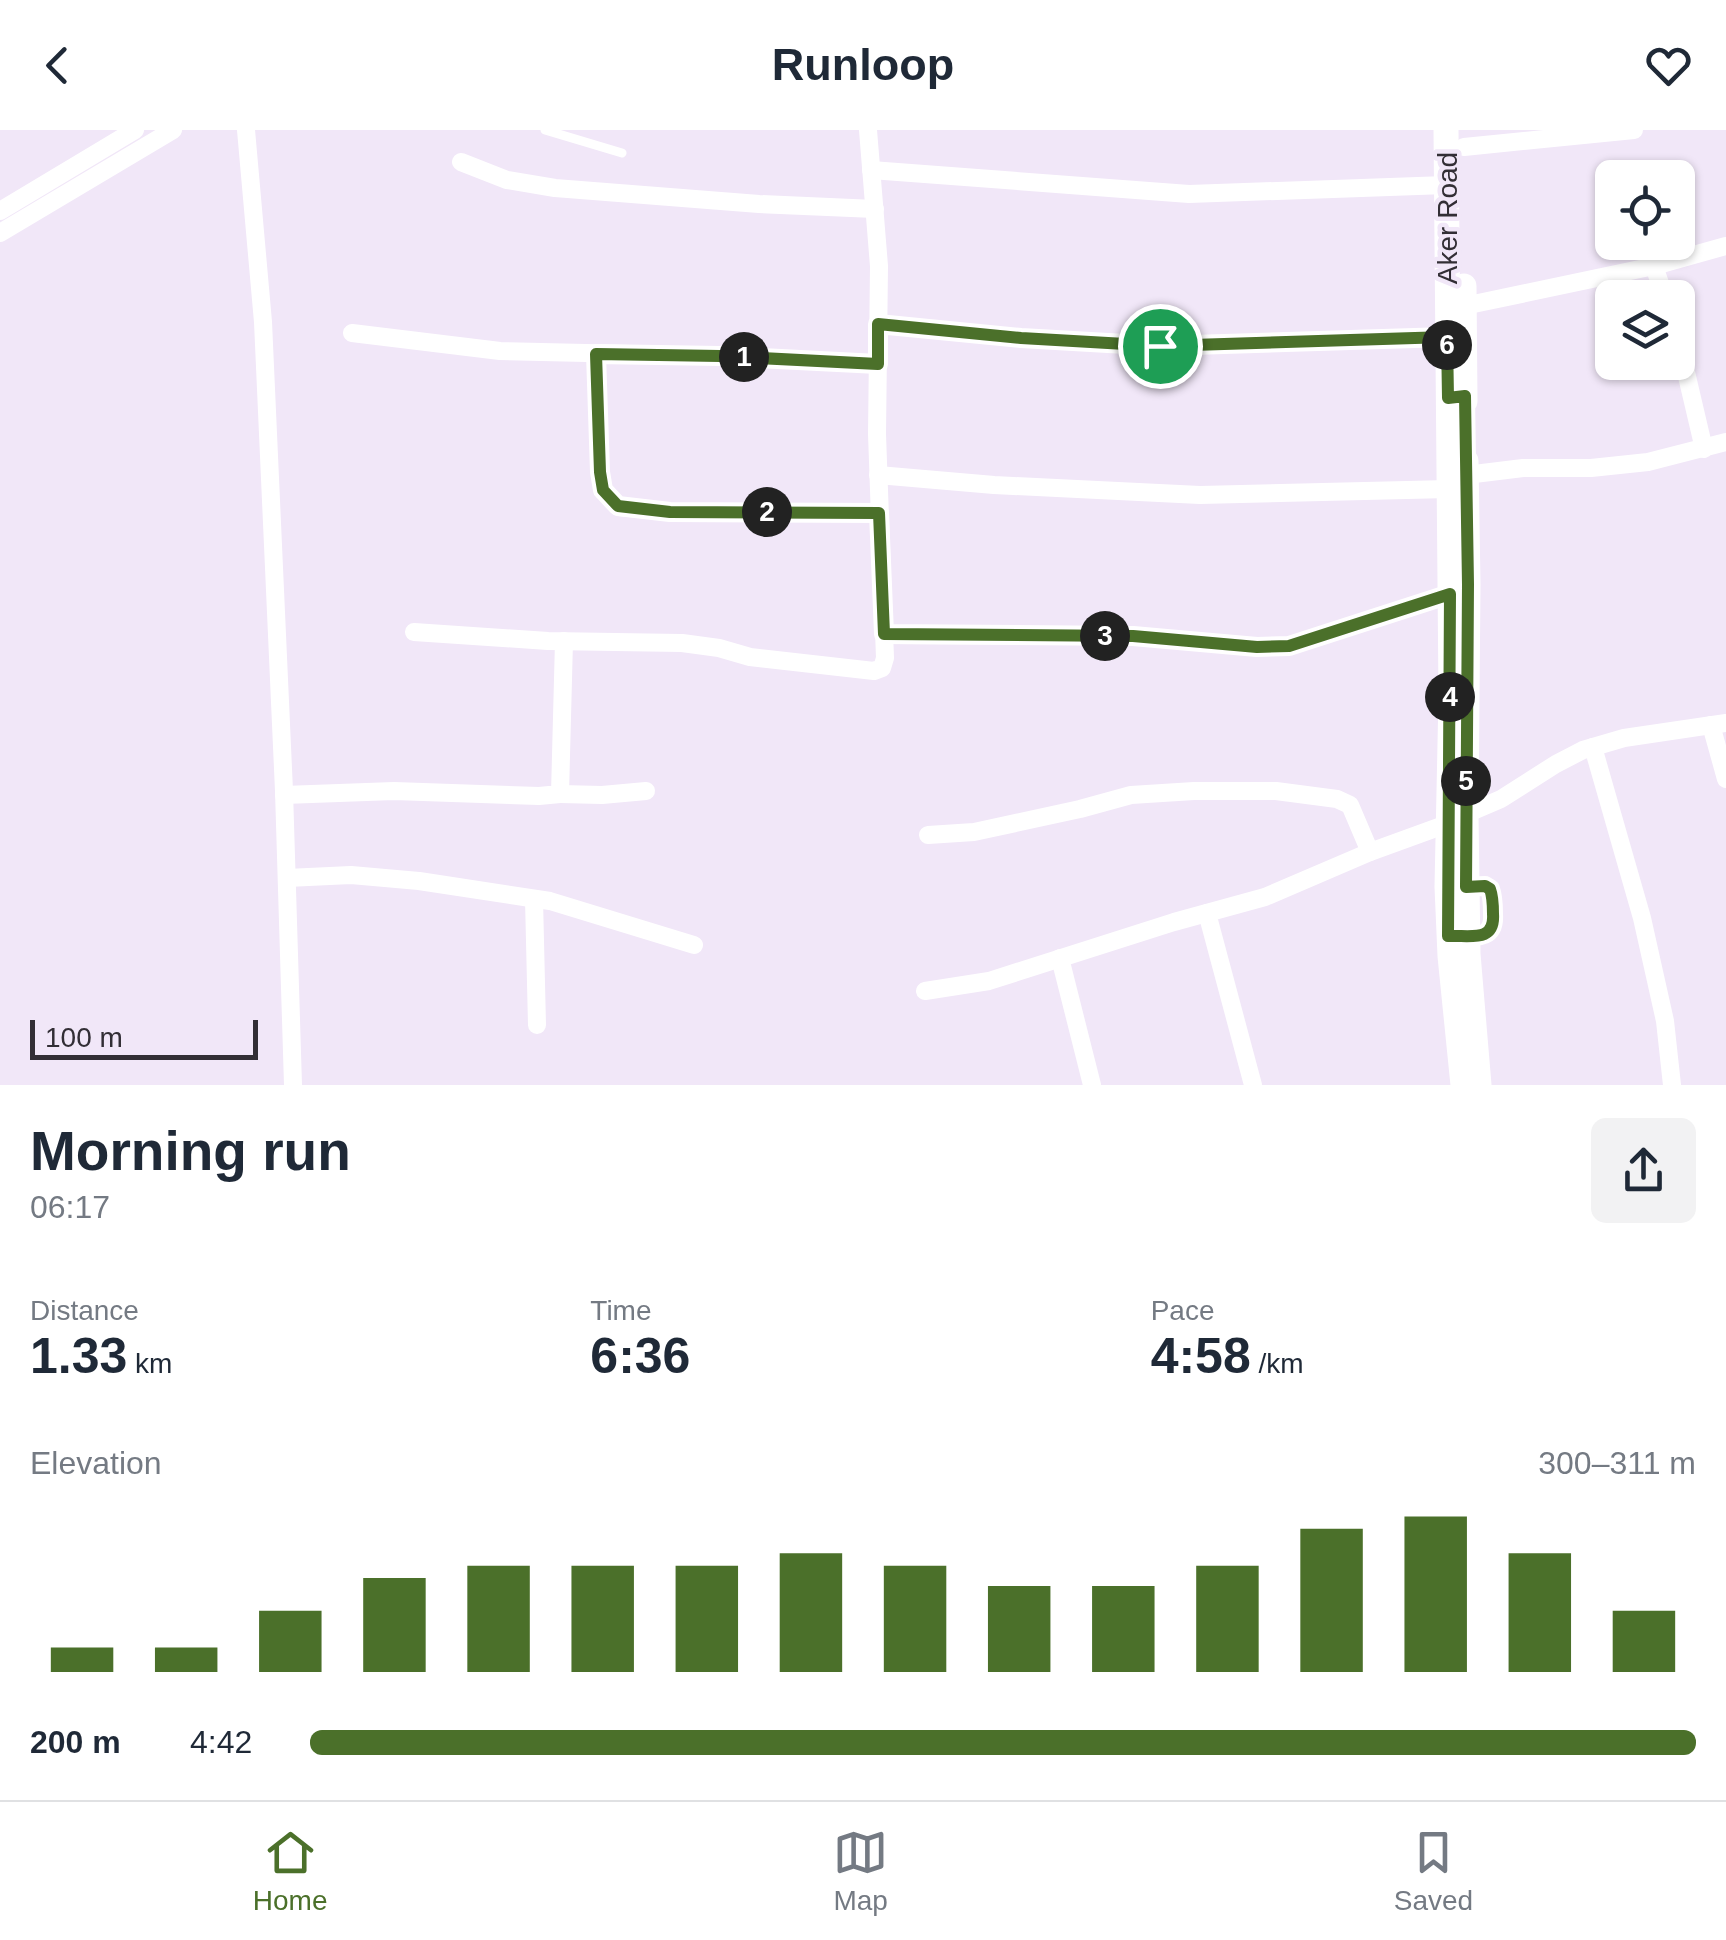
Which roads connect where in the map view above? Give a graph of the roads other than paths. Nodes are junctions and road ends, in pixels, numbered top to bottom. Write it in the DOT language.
graph roads {
  1 [pos="135,130"];
  2 [pos="172,130"];
  3 [pos="246,130"];
  4 [pos="545,130"];
  5 [pos="868,130"];
  6 [pos="1634,130"];
  7 [pos="1458,136"];
  8 [pos="622,153"];
  9 [pos="461,162"];
  10 [pos="872,170"];
  11 [pos="1446,185"];
  12 [pos="874,209"];
  13 [pos="0,211"];
  14 [pos="0,233"];
  15 [pos="1726,246"];
  16 [pos="1654,266"];
  17 [pos="1658,280"];
  18 [pos="1464,306"];
  19 [pos="878,324"];
  20 [pos="352,333"];
  21 [pos="1447,337"];
  22 [pos="596,354"];
  23 [pos="878,364"];
  24 [pos="1688,380"];
  25 [pos="1457,397"];
  26 [pos="1726,442"];
  27 [pos="1704,449"];
  28 [pos="878,475"];
  29 [pos="1458,482"];
  30 [pos="879,513"];
  31 [pos="1450,594"];
  32 [pos="414,632"];
  33 [pos="884,634"];
  34 [pos="564,641"];
  35 [pos="1719,724"];
  36 [pos="1593,747"];
  37 [pos="1726,778"];
  38 [pos="646,791"];
  39 [pos="560,794"];
  40 [pos="284,795"];
  41 [pos="1456,819"];
  42 [pos="928,835"];
  43 [pos="1370,852"];
  44 [pos="287,878"];
  45 [pos="534,899"];
  46 [pos="1207,913"];
  47 [pos="1458,935"];
  48 [pos="694,945"];
  49 [pos="1060,958"];
  50 [pos="925,991"];
  51 [pos="537,1025"];
  52 [pos="293,1085"];
  53 [pos="1092,1085"];
  54 [pos="1253,1085"];
  55 [pos="1463,1085"];
  56 [pos="1479,1085"];
  57 [pos="1672,1085"];
  1 -- 13 [label="street"];
  2 -- 14 [label="street"];
  3 -- 40 [label="street"];
  4 -- 8 [label="lane"];
  5 -- 10 [label="street"];
  6 -- 7 [label="street"];
  7 -- 11 [label="street, Aker Road"];
  7 -- 18 [label="street, Aker Road"];
  9 -- 12 [label="street"];
  10 -- 11 [label="street"];
  10 -- 12 [label="street"];
  11 -- 21 [label="street, Aker Road"];
  12 -- 19 [label="street"];
  15 -- 16 [label="street"];
  16 -- 17 [label="street"];
  16 -- 18 [label="street"];
  18 -- 25 [label="street, Aker Road"];
  19 -- 21 [label="street"];
  19 -- 23 [label="street"];
  20 -- 22 [label="street"];
  21 -- 25 [label="street, Aker Road"];
  22 -- 23 [label="street"];
  22 -- 30 [label="street"];
  23 -- 28 [label="street"];
  24 -- 27 [label="street"];
  25 -- 29 [label="street, Aker Road"];
  26 -- 27 [label="street"];
  27 -- 29 [label="street"];
  28 -- 29 [label="street"];
  28 -- 30 [label="street"];
  29 -- 31 [label="street, Aker Road"];
  29 -- 41 [label="street, Aker Road"];
  30 -- 33 [label="street"];
  31 -- 33 [label="street"];
  31 -- 41 [label="street, Aker Road"];
  32 -- 34 [label="street"];
  33 -- 34 [label="street"];
  34 -- 39 [label="street"];
  35 -- 36 [label="street"];
  35 -- 37 [label="street"];
  36 -- 41 [label="street"];
  36 -- 57 [label="street"];
  38 -- 39 [label="street"];
  39 -- 40 [label="street"];
  40 -- 44 [label="street"];
  41 -- 43 [label="street"];
  41 -- 47 [label="street, Aker Road"];
  41 -- 47 [label="street, Aker Road"];
  42 -- 43 [label="street"];
  43 -- 46 [label="street"];
  44 -- 45 [label="street"];
  44 -- 52 [label="street"];
  45 -- 48 [label="street"];
  45 -- 51 [label="street"];
  46 -- 49 [label="street"];
  46 -- 54 [label="street"];
  47 -- 55 [label="street, Aker Road"];
  47 -- 56 [label="street, Aker Road"];
  49 -- 50 [label="street"];
  49 -- 53 [label="street"];
}
